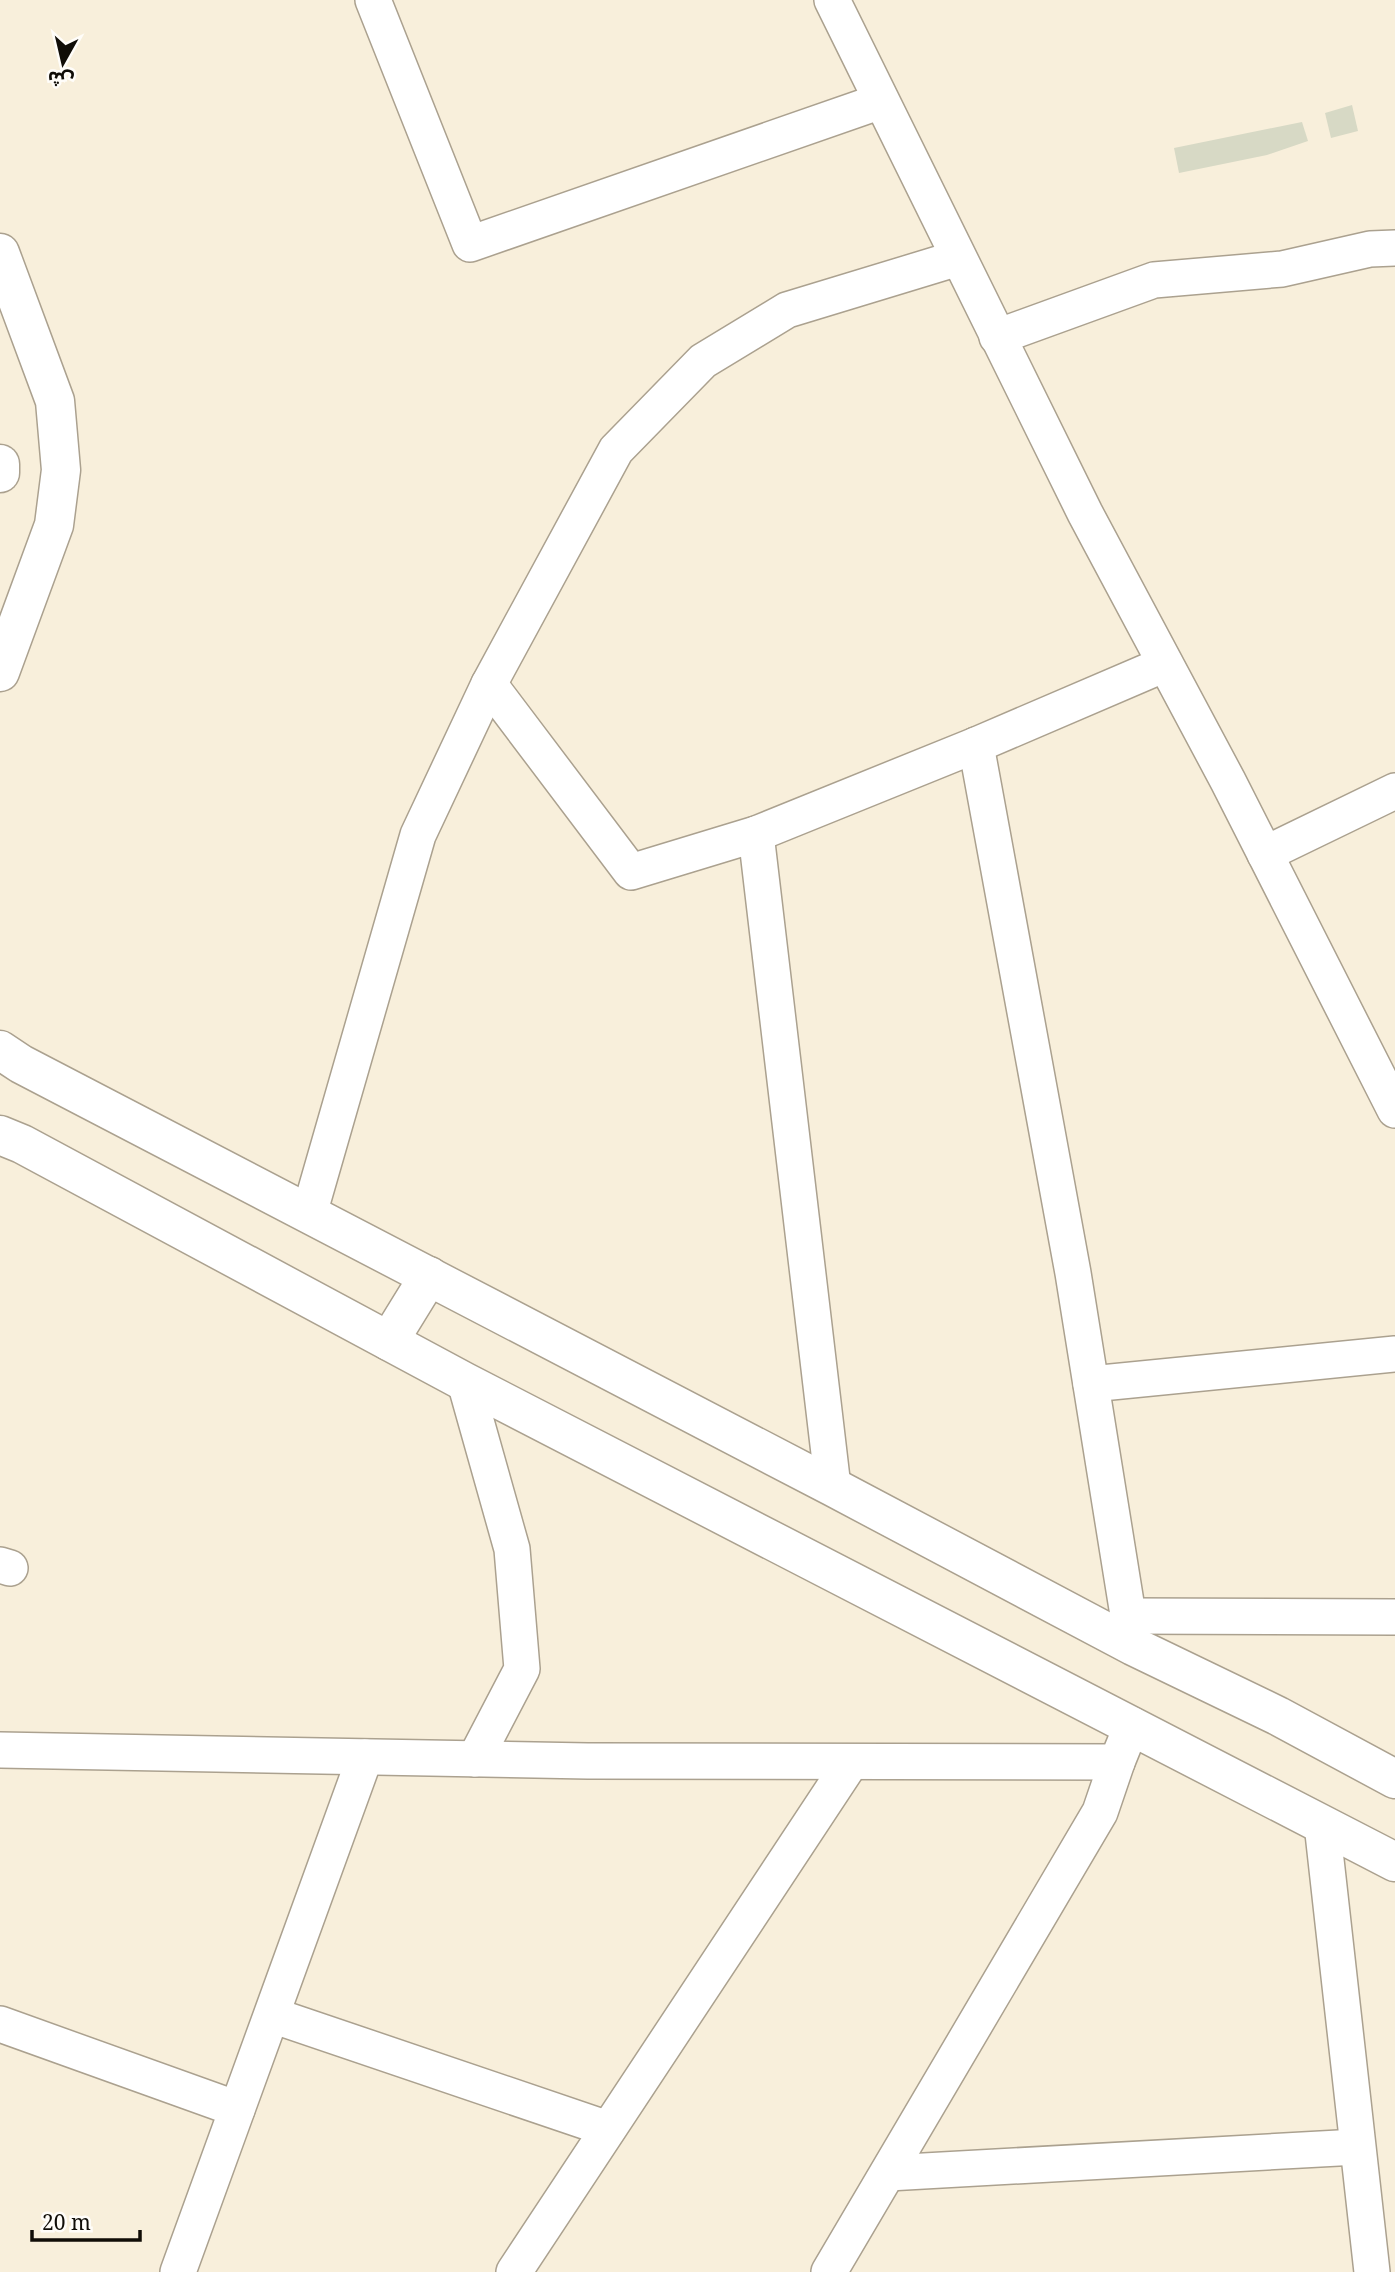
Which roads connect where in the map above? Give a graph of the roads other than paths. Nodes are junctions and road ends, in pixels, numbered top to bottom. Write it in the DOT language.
graph roads {
  1 [pos="373,0"];
  2 [pos="832,0"];
  3 [pos="881,101"];
  4 [pos="1395,248"];
  5 [pos="0,253"];
  6 [pos="958,258"];
  7 [pos="997,337"];
  8 [pos="0,464"];
  9 [pos="0,473"];
  10 [pos="1166,664"];
  11 [pos="0,672"];
  12 [pos="489,684"];
  13 [pos="975,745"];
  14 [pos="1395,791"];
  15 [pos="756,834"];
  16 [pos="1265,854"];
  17 [pos="0,1050"];
  18 [pos="1395,1110"];
  19 [pos="0,1135"];
  20 [pos="309,1214"];
  21 [pos="429,1276"];
  22 [pos="389,1341"];
  23 [pos="1395,1354"];
  24 [pos="465,1382"];
  25 [pos="1091,1384"];
  26 [pos="833,1487"];
  27 [pos="1395,1617"];
  28 [pos="1131,1631"];
  29 [pos="1132,1725"];
  30 [pos="0,1750"];
  31 [pos="365,1757"];
  32 [pos="475,1759"];
  33 [pos="851,1762"];
  34 [pos="1117,1762"];
  35 [pos="1395,1779"];
  36 [pos="1322,1824"];
  37 [pos="1395,1863"];
  38 [pos="272,2015"];
  39 [pos="0,2024"];
  40 [pos="237,2109"];
  41 [pos="608,2129"];
  42 [pos="1357,2147"];
  43 [pos="888,2173"];
  44 [pos="178,2272"];
  45 [pos="514,2272"];
  46 [pos="830,2272"];
  47 [pos="1372,2272"];
  1 -- 3 [label="street"];
  2 -- 3 [label="street"];
  3 -- 6 [label="street"];
  4 -- 7 [label="street"];
  5 -- 11 [label="main road"];
  6 -- 7 [label="street"];
  6 -- 12 [label="street"];
  7 -- 10 [label="street"];
  8 -- 9 [label="main road"];
  10 -- 13 [label="street"];
  10 -- 16 [label="street"];
  12 -- 15 [label="street"];
  12 -- 20 [label="street"];
  13 -- 15 [label="street"];
  13 -- 25 [label="street"];
  14 -- 16 [label="street"];
  15 -- 26 [label="street"];
  16 -- 18 [label="street"];
  17 -- 20 [label="main road"];
  19 -- 22 [label="main road"];
  20 -- 21 [label="main road"];
  21 -- 22 [label="main road"];
  21 -- 26 [label="main road"];
  22 -- 24 [label="main road"];
  23 -- 25 [label="street"];
  24 -- 29 [label="main road"];
  24 -- 32 [label="street"];
  25 -- 28 [label="street"];
  26 -- 28 [label="main road"];
  27 -- 28 [label="street"];
  28 -- 35 [label="main road"];
  29 -- 34 [label="street"];
  29 -- 36 [label="main road"];
  30 -- 31 [label="street"];
  31 -- 32 [label="street"];
  31 -- 38 [label="street"];
  32 -- 33 [label="street"];
  33 -- 34 [label="street"];
  33 -- 41 [label="street"];
  34 -- 43 [label="street"];
  36 -- 37 [label="main road"];
  36 -- 42 [label="street"];
  38 -- 40 [label="street"];
  38 -- 41 [label="street"];
  39 -- 40 [label="street"];
  40 -- 44 [label="street"];
  41 -- 45 [label="street"];
  42 -- 43 [label="street"];
  42 -- 47 [label="street"];
  43 -- 46 [label="street"];
}
